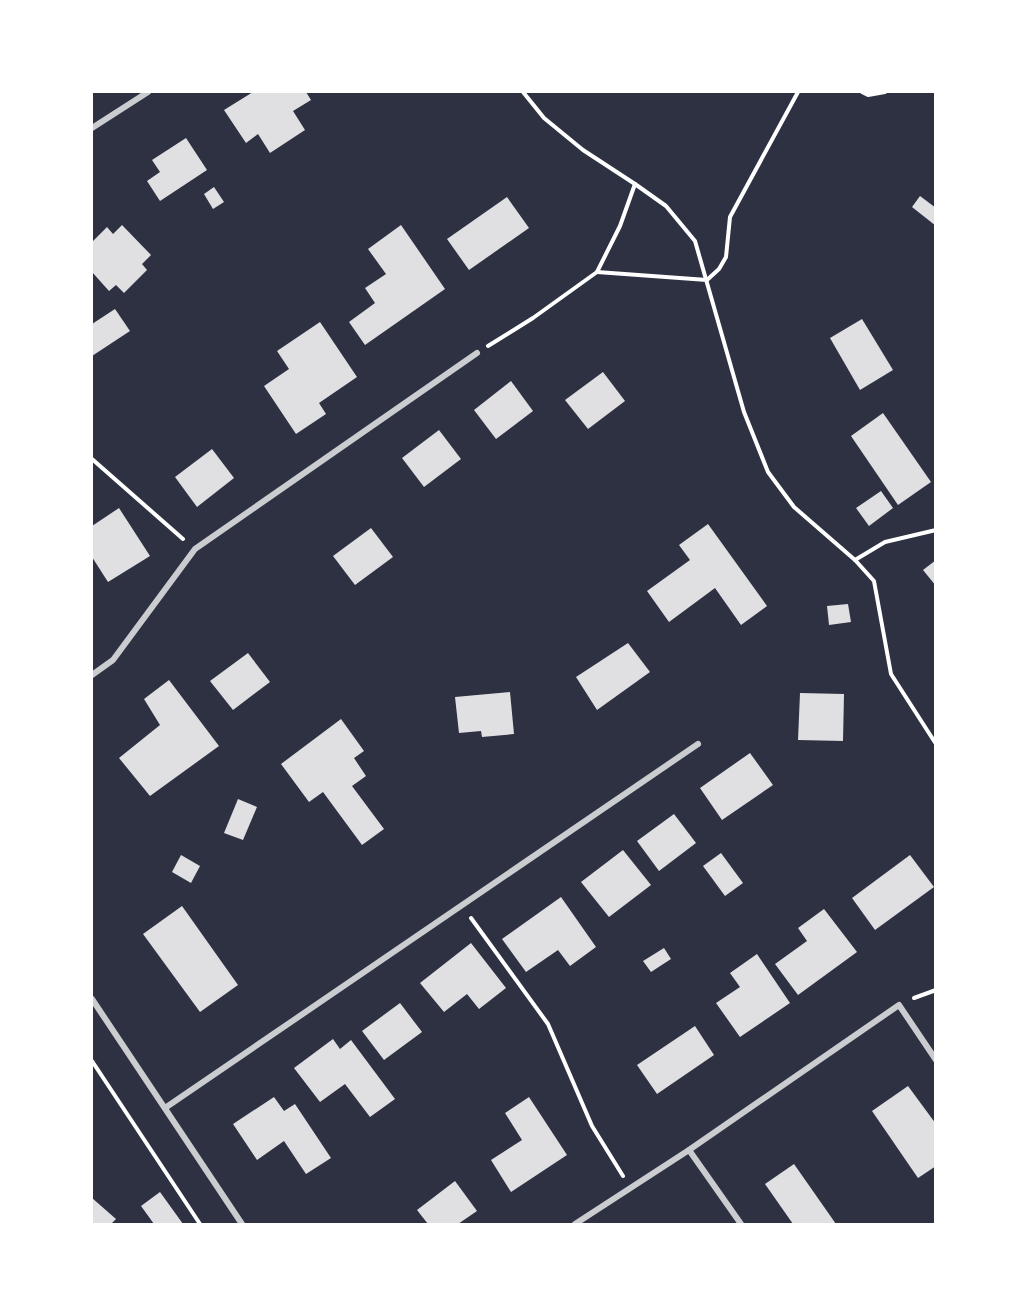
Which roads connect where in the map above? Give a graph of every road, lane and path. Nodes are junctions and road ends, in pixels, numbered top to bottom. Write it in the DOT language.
graph roads {
  1 [pos="148,92"];
  2 [pos="523,92"];
  3 [pos="798,92"];
  4 [pos="862,92"];
  5 [pos="885,92"];
  6 [pos="92,128"];
  7 [pos="635,184"];
  8 [pos="597,272"];
  9 [pos="707,280"];
  10 [pos="477,352"];
  11 [pos="92,459"];
  12 [pos="936,530"];
  13 [pos="195,549"];
  14 [pos="855,560"];
  15 [pos="92,675"];
  16 [pos="698,744"];
  17 [pos="936,744"];
  18 [pos="461,905"];
  19 [pos="936,990"];
  20 [pos="92,999"];
  21 [pos="899,1005"];
  22 [pos="936,1060"];
  23 [pos="92,1061"];
  24 [pos="165,1108"];
  25 [pos="689,1150"];
  26 [pos="630,1187"];
  27 [pos="200,1224"];
  28 [pos="242,1224"];
  29 [pos="575,1224"];
  30 [pos="741,1224"];
  1 -- 6 [label="street"];
  2 -- 7 [label="path"];
  3 -- 9 [label="path"];
  4 -- 5 [label="path"];
  7 -- 8 [label="path"];
  7 -- 9 [label="path"];
  8 -- 9 [label="path"];
  8 -- 10 [label="path"];
  9 -- 14 [label="path"];
  10 -- 13 [label="street"];
  11 -- 13 [label="path"];
  12 -- 14 [label="path"];
  13 -- 15 [label="street"];
  14 -- 17 [label="path"];
  16 -- 18 [label="street"];
  18 -- 24 [label="street"];
  18 -- 26 [label="path"];
  19 -- 21 [label="path"];
  20 -- 24 [label="street"];
  21 -- 22 [label="street"];
  21 -- 25 [label="street"];
  23 -- 27 [label="path"];
  24 -- 28 [label="street"];
  25 -- 26 [label="street"];
  25 -- 30 [label="street"];
  26 -- 29 [label="street"];
}
